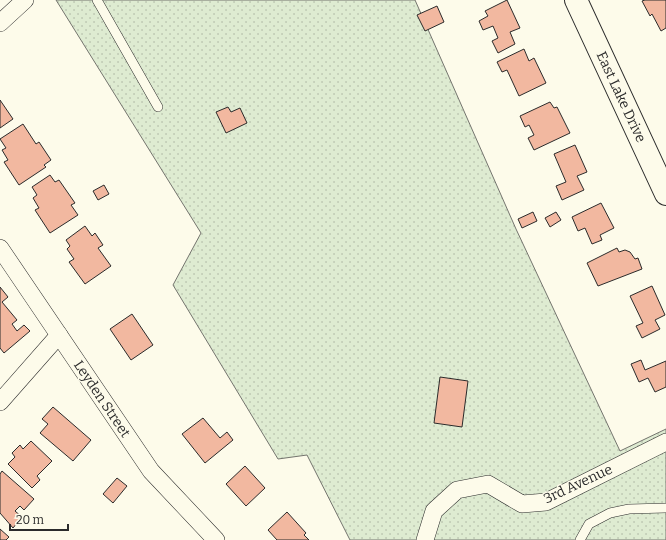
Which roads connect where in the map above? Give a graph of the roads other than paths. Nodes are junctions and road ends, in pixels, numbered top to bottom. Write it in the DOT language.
graph roads {
  1 [pos="25,0"];
  2 [pos="97,0"];
  3 [pos="576,0"];
  4 [pos="0,23"];
  5 [pos="158,107"];
  6 [pos="666,194"];
  7 [pos="0,248"];
  8 [pos="59,335"];
  9 [pos="0,402"];
  10 [pos="666,442"];
  11 [pos="666,508"];
  12 [pos="216,540"];
  13 [pos="425,540"];
  14 [pos="580,540"];
  1 -- 4 [label="street"];
  2 -- 5 [label="lane"];
  3 -- 6 [label="street, East Lake Drive"];
  7 -- 8 [label="street, Leyden Street"];
  8 -- 9 [label="street"];
  8 -- 12 [label="street, Leyden Street"];
  10 -- 13 [label="street, 3rd Avenue"];
  11 -- 14 [label="lane"];
}
